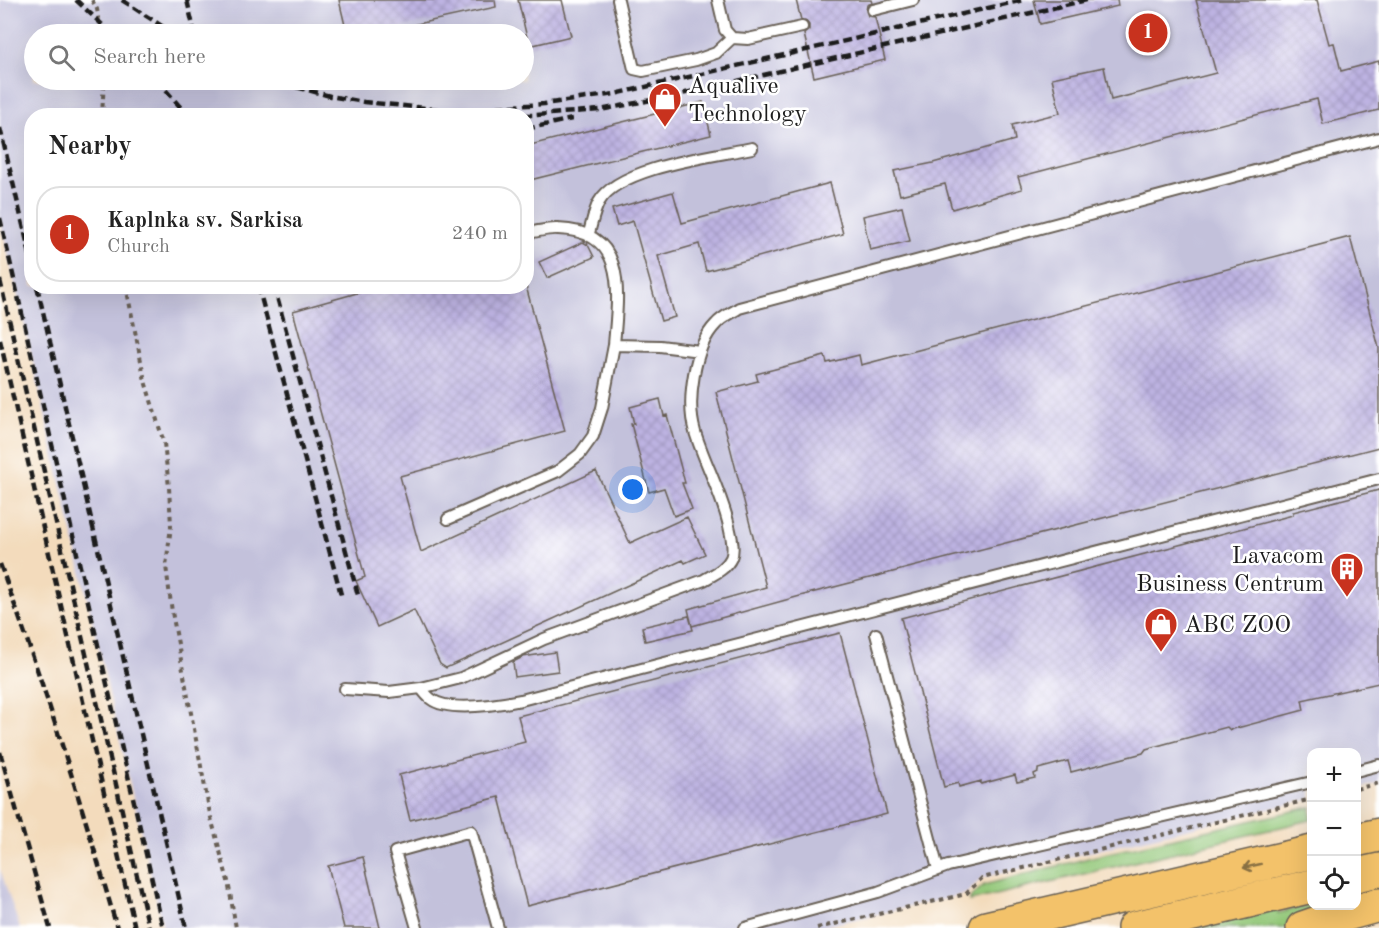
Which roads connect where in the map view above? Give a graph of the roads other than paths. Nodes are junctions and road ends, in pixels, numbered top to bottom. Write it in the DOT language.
graph roads {
  1 [pos="618,0"];
  2 [pos="718,0"];
  3 [pos="913,0"];
  4 [pos="873,10"];
  5 [pos="802,27"];
  6 [pos="732,38"];
  7 [pos="1379,138"];
  8 [pos="752,148"];
  9 [pos="534,232"];
  10 [pos="589,233"];
  11 [pos="614,345"];
  12 [pos="700,351"];
  13 [pos="1379,478"];
  14 [pos="448,519"];
  15 [pos="876,634"];
  16 [pos="421,688"];
  17 [pos="345,689"];
  18 [pos="1379,765"];
  19 [pos="1361,770"];
  20 [pos="1307,783"];
  21 [pos="1379,835"];
  22 [pos="1361,839"];
  23 [pos="1307,853"];
  24 [pos="938,869"];
  25 [pos="1379,870"];
  26 [pos="1361,875"];
  27 [pos="1307,887"];
  28 [pos="1379,905"];
  29 [pos="1320,925"];
  30 [pos="417,928"];
  31 [pos="498,928"];
  32 [pos="745,928"];
  33 [pos="986,928"];
  34 [pos="1134,928"];
  1 -- 6 [label="lane"];
  2 -- 6 [label="lane"];
  3 -- 4 [label="lane"];
  5 -- 6 [label="lane"];
  7 -- 12 [label="lane"];
  8 -- 10 [label="lane"];
  9 -- 10 [label="lane"];
  10 -- 11 [label="lane"];
  11 -- 12 [label="lane"];
  11 -- 14 [label="lane"];
  12 -- 16 [label="lane"];
  13 -- 16 [label="lane"];
  15 -- 24 [label="lane"];
  16 -- 17 [label="lane"];
  18 -- 19 [label="lane"];
  20 -- 24 [label="lane"];
  21 -- 22 [label="highway"];
  23 -- 33 [label="highway, one-way"];
  24 -- 32 [label="lane"];
  25 -- 26 [label="highway"];
  27 -- 34 [label="highway"];
  28 -- 29 [label="highway"];
  30 -- 31 [label="lane"];
}
